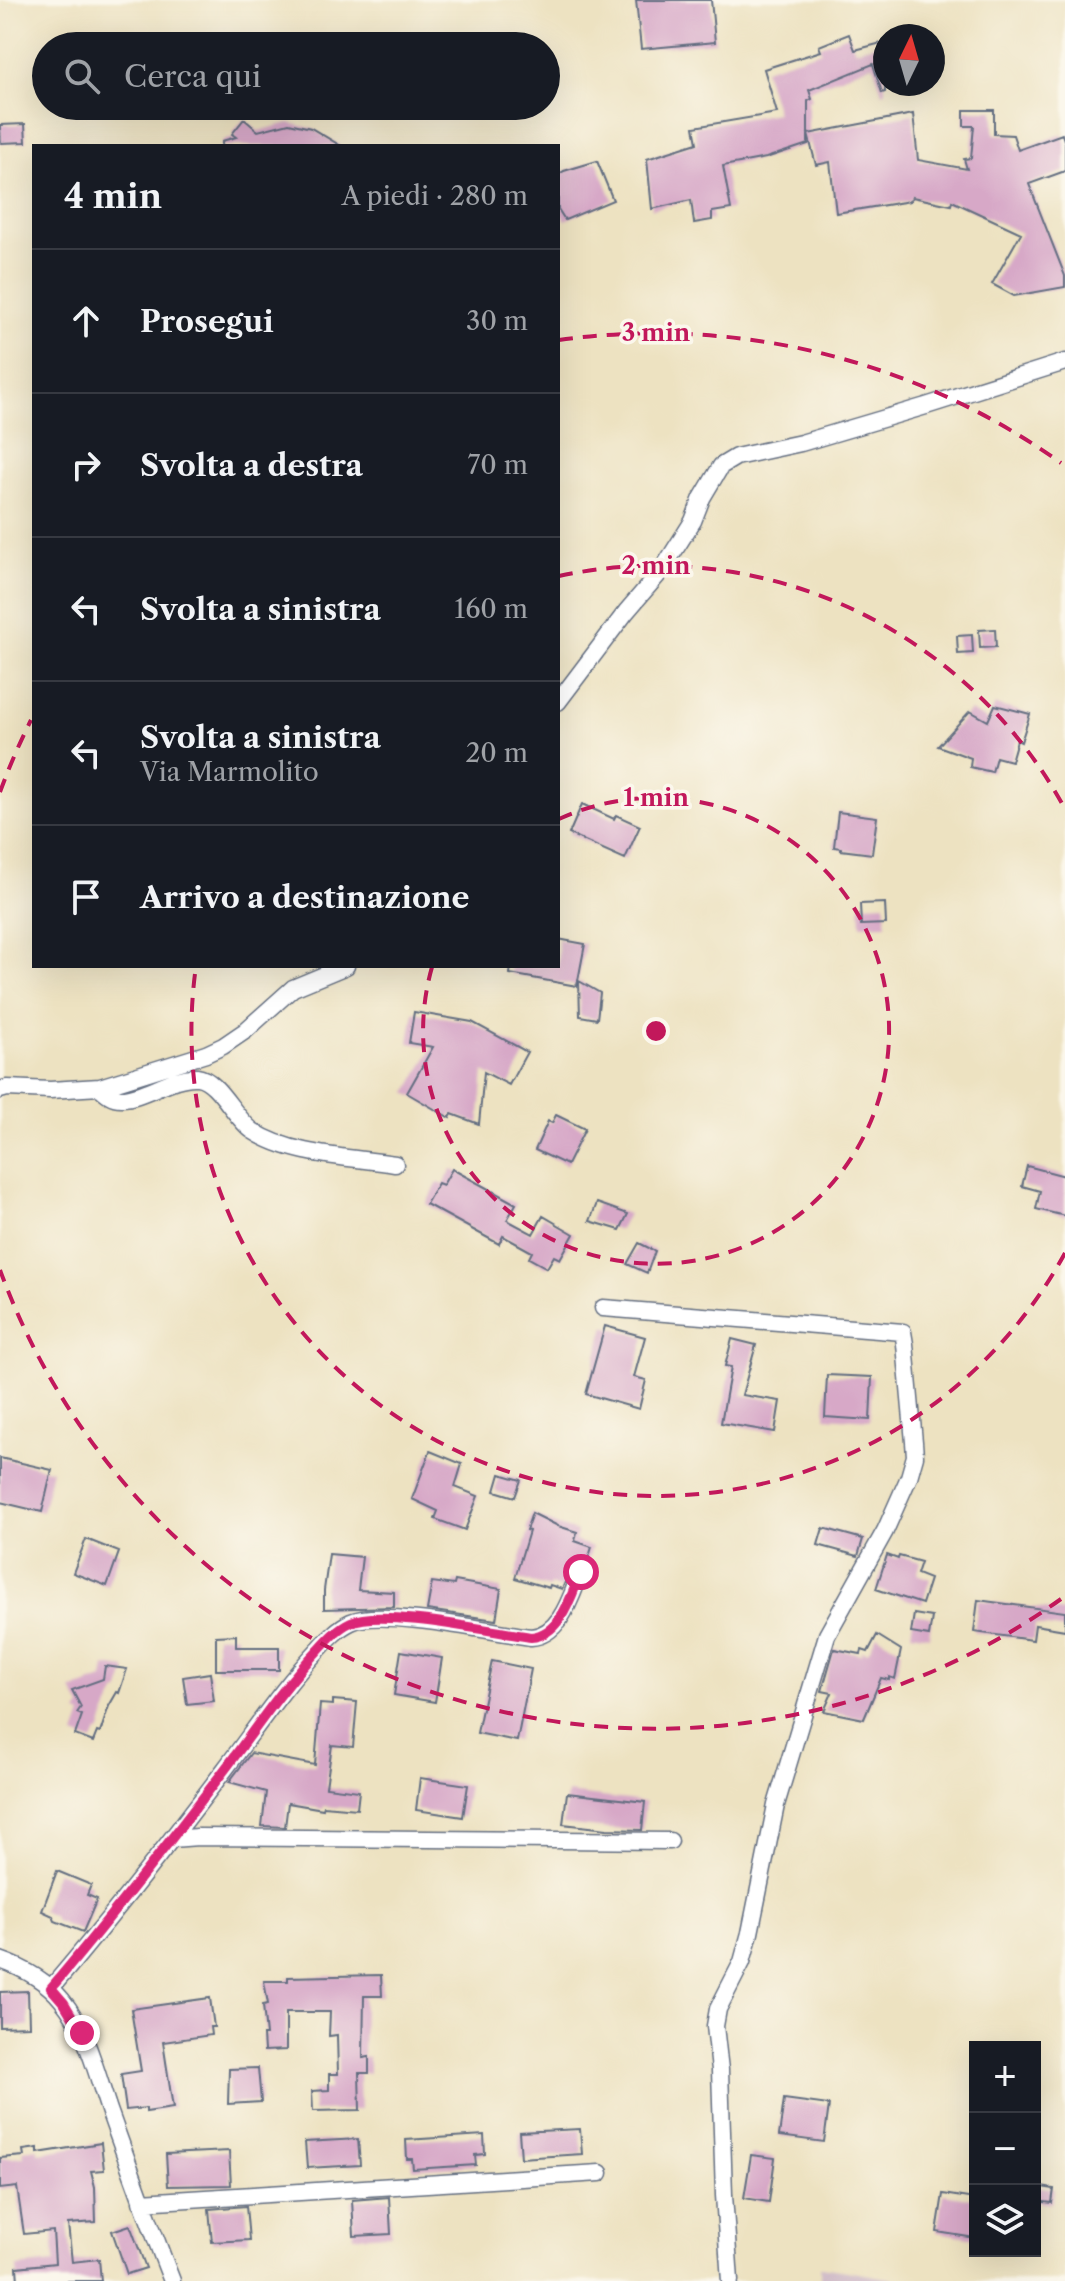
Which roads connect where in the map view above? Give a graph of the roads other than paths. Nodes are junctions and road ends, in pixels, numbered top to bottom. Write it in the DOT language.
graph roads {
  1 [pos="1065,362"];
  2 [pos="560,699"];
  3 [pos="341,968"];
  4 [pos="100,1087"];
  5 [pos="0,1090"];
  6 [pos="395,1164"];
  7 [pos="603,1308"];
  8 [pos="581,1572"];
  9 [pos="172,1839"];
  10 [pos="670,1841"];
  11 [pos="0,1960"];
  12 [pos="51,1988"];
  13 [pos="600,2173"];
  14 [pos="141,2202"];
  15 [pos="172,2281"];
  16 [pos="730,2281"];
  1 -- 2 [label="street"];
  3 -- 4 [label="street"];
  4 -- 5 [label="street"];
  4 -- 6 [label="street"];
  7 -- 16 [label="street"];
  8 -- 9 [label="street"];
  9 -- 10 [label="street"];
  9 -- 12 [label="street"];
  11 -- 12 [label="street"];
  12 -- 14 [label="street"];
  13 -- 14 [label="street"];
  14 -- 15 [label="street"];
}
